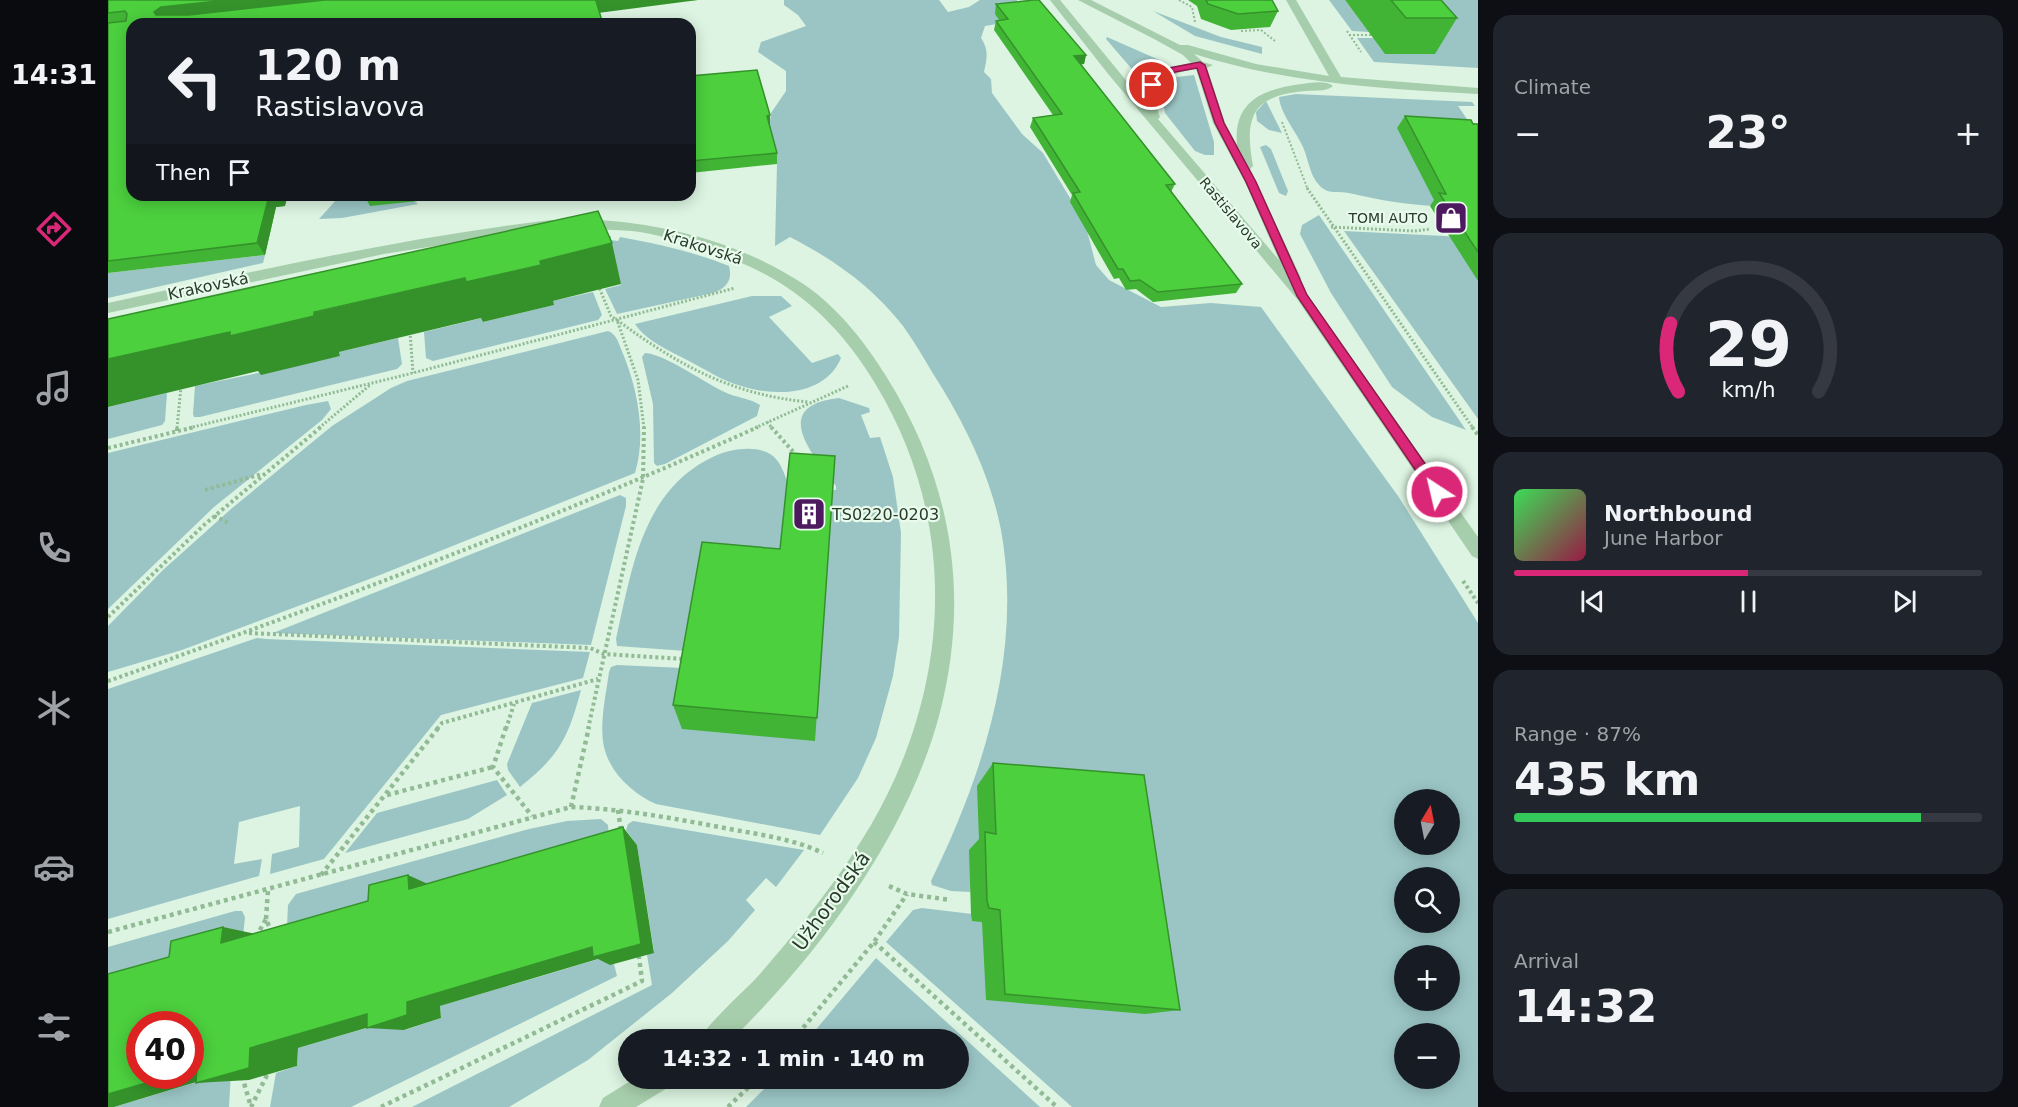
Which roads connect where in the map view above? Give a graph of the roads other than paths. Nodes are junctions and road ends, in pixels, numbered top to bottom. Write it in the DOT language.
graph roads {
  1 [pos="1055,0"];
  2 [pos="1083,0"];
  3 [pos="1292,0"];
  4 [pos="1160,38"];
  5 [pos="1200,65"];
  6 [pos="1260,68"];
  7 [pos="1336,79"];
  8 [pos="1383,84"];
  9 [pos="1478,91"];
  10 [pos="1161,129"];
  11 [pos="1251,182"];
  12 [pos="1302,296"];
  13 [pos="108,308"];
  14 [pos="1478,551"];
  15 [pos="921,742"];
  16 [pos="723,1029"];
  17 [pos="642,1089"];
  18 [pos="612,1107"];
  1 -- 10 [label="street, Rastislavova"];
  2 -- 4 [label="street, Rastislavova"];
  3 -- 7 [label="street"];
  4 -- 5 [label="street, Rastislavova"];
  4 -- 6 [label="street, Rastislavova"];
  5 -- 6 [label="street, Rastislavova"];
  5 -- 10 [label="street, Rastislavova"];
  5 -- 11 [label="street, Rastislavova"];
  6 -- 7 [label="street, Rastislavova"];
  7 -- 8 [label="street, Rastislavova"];
  8 -- 9 [label="street, Rastislavova"];
  8 -- 11 [label="street, Rastislavova"];
  10 -- 12 [label="street, Rastislavova"];
  11 -- 12 [label="street, Rastislavova"];
  12 -- 14 [label="street, Rastislavova"];
  13 -- 15 [label="street, Krakovská"];
  15 -- 16 [label="street, Užhorodská"];
  17 -- 18 [label="street"];
}
